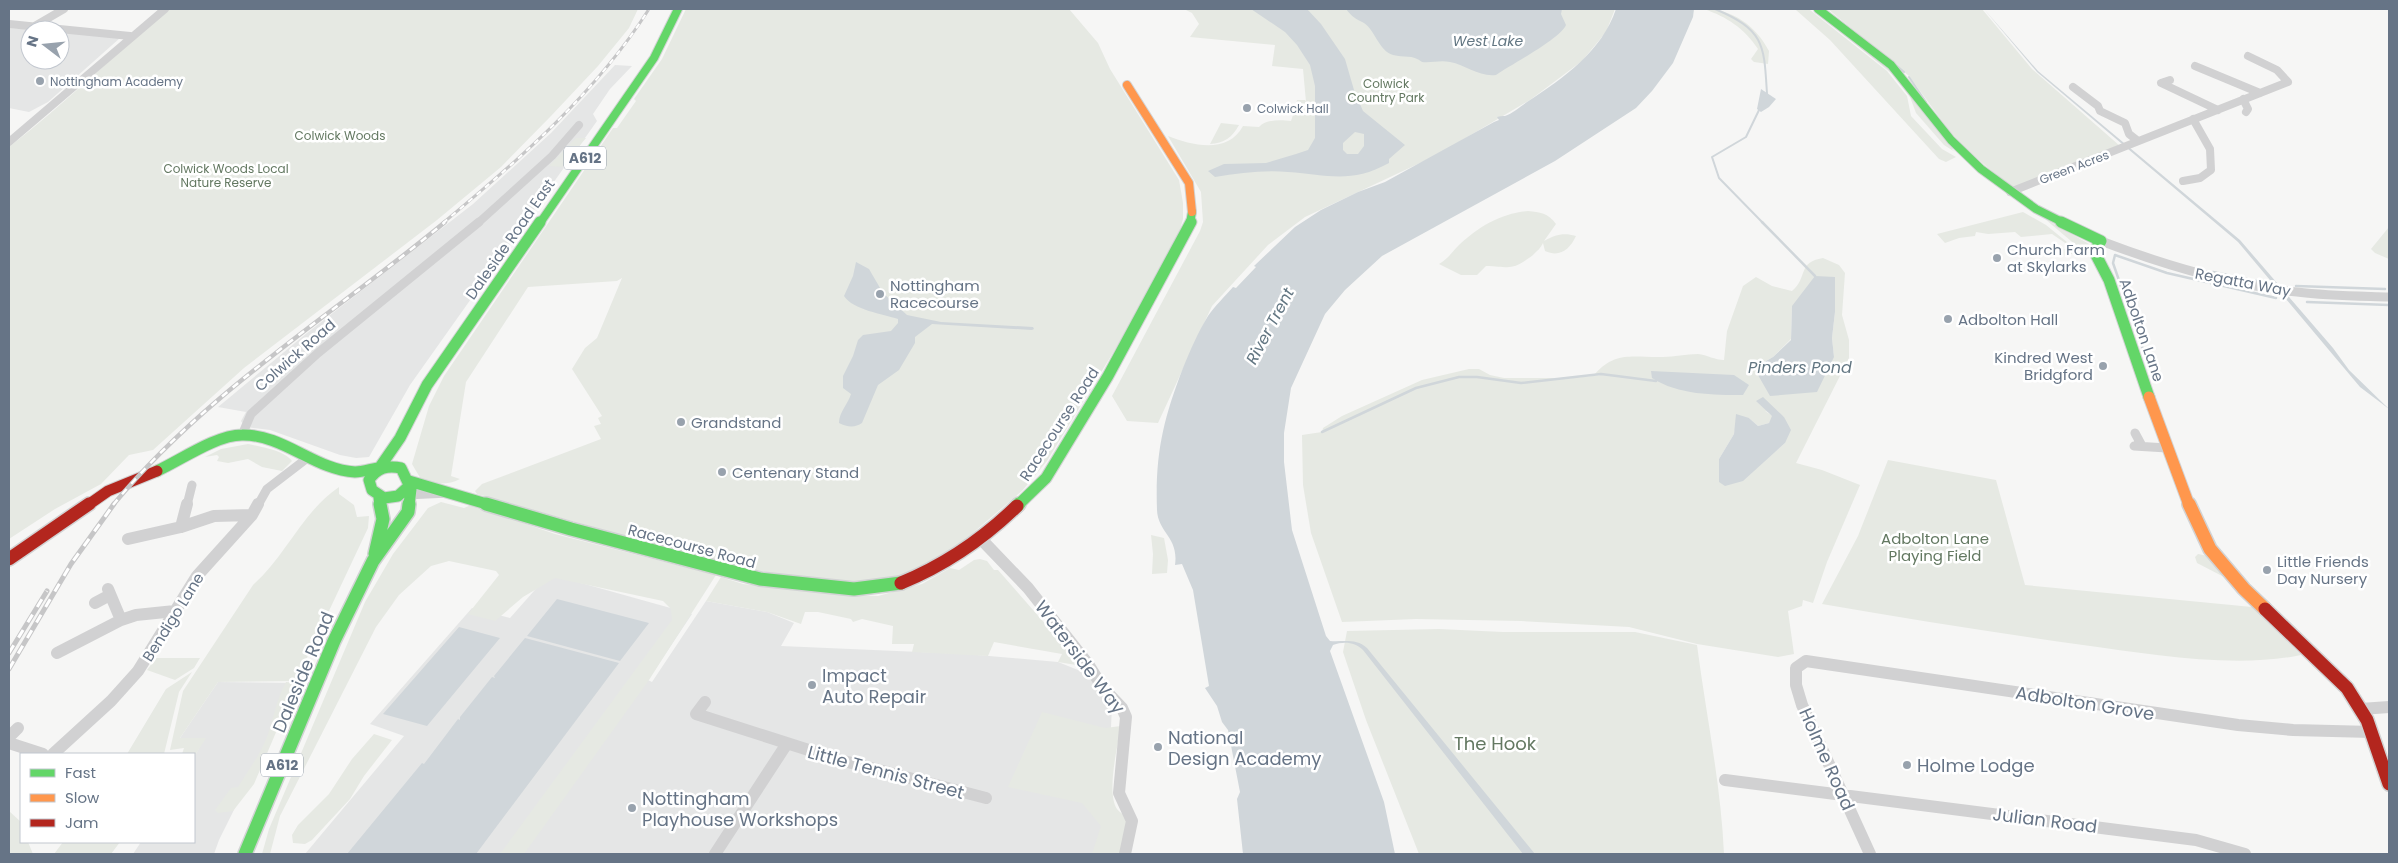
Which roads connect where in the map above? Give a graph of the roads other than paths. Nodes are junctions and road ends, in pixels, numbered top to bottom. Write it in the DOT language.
graph roads {
  1 [pos="64,9"];
  2 [pos="165,9"];
  3 [pos="678,9"];
  4 [pos="1818,9"];
  5 [pos="45,20"];
  6 [pos="70,30"];
  7 [pos="130,36"];
  8 [pos="2248,56"];
  9 [pos="2195,66"];
  10 [pos="2170,80"];
  11 [pos="1127,85"];
  12 [pos="2073,87"];
  13 [pos="2260,93"];
  14 [pos="2241,100"];
  15 [pos="2218,110"];
  16 [pos="2246,112"];
  17 [pos="2193,120"];
  18 [pos="588,130"];
  19 [pos="2138,141"];
  20 [pos="9,142"];
  21 [pos="2183,180"];
  22 [pos="2010,192"];
  23 [pos="2101,241"];
  24 [pos="2389,296"];
  25 [pos="2135,433"];
  26 [pos="242,435"];
  27 [pos="400,438"];
  28 [pos="2167,448"];
  29 [pos="310,456"];
  30 [pos="325,464"];
  31 [pos="379,468"];
  32 [pos="401,468"];
  33 [pos="369,486"];
  34 [pos="410,487"];
  35 [pos="450,493"];
  36 [pos="432,495"];
  37 [pos="177,496"];
  38 [pos="380,497"];
  39 [pos="408,512"];
  40 [pos="252,515"];
  41 [pos="181,527"];
  42 [pos="980,538"];
  43 [pos="135,540"];
  44 [pos="9,559"];
  45 [pos="374,561"];
  46 [pos="95,602"];
  47 [pos="175,611"];
  48 [pos="121,620"];
  49 [pos="56,653"];
  50 [pos="1800,663"];
  51 [pos="705,702"];
  52 [pos="2389,707"];
  53 [pos="2361,709"];
  54 [pos="2372,732"];
  55 [pos="9,742"];
  56 [pos="786,744"];
  57 [pos="40,753"];
  58 [pos="54,753"];
  59 [pos="2387,767"];
  60 [pos="1725,780"];
  61 [pos="2389,784"];
  62 [pos="1842,793"];
  63 [pos="986,798"];
  64 [pos="245,854"];
  65 [pos="715,854"];
  66 [pos="1125,854"];
  67 [pos="1870,854"];
  68 [pos="2245,854"];
  1 -- 5 [label="street"];
  2 -- 7 [label="street"];
  3 -- 27 [label="street, Daleside Road East / A612"];
  4 -- 22 [label="street"];
  6 -- 7 [label="street"];
  7 -- 20 [label="street"];
  8 -- 13 [label="street, Green Acres"];
  9 -- 13 [label="street"];
  10 -- 15 [label="street"];
  11 -- 42 [label="street, Racecourse Road"];
  12 -- 19 [label="street"];
  13 -- 14 [label="street, Green Acres"];
  14 -- 15 [label="street, Green Acres"];
  14 -- 16 [label="street"];
  15 -- 17 [label="street, Green Acres"];
  17 -- 19 [label="street, Green Acres"];
  17 -- 21 [label="street"];
  18 -- 26 [label="street, Colwick Road"];
  19 -- 22 [label="street, Green Acres"];
  22 -- 23 [label="street"];
  23 -- 24 [label="street, Regatta Way"];
  23 -- 28 [label="street, Adbolton Lane"];
  25 -- 28 [label="street"];
  26 -- 29 [label="street"];
  26 -- 44 [label="street"];
  27 -- 31 [label="street, Daleside Road East / A612"];
  27 -- 32 [label="street, Daleside Road East / A612"];
  28 -- 53 [label="street, Adbolton Lane"];
  29 -- 30 [label="street"];
  29 -- 40 [label="street, Bendigo Lane"];
  30 -- 31 [label="street"];
  30 -- 33 [label="street"];
  31 -- 32 [label="street"];
  31 -- 33 [label="street"];
  32 -- 34 [label="street"];
  33 -- 38 [label="street"];
  34 -- 35 [label="street, Racecourse Road"];
  34 -- 36 [label="street, Racecourse Road"];
  34 -- 38 [label="street"];
  34 -- 39 [label="street, Daleside Road / A612"];
  35 -- 36 [label="street, Racecourse Road"];
  35 -- 42 [label="street, Racecourse Road"];
  36 -- 39 [label="street, Racecourse Road"];
  37 -- 41 [label="street"];
  38 -- 45 [label="street, Daleside Road / A612"];
  39 -- 45 [label="street, Daleside Road / A612"];
  40 -- 41 [label="street"];
  40 -- 47 [label="street, Bendigo Lane"];
  41 -- 43 [label="street"];
  42 -- 66 [label="street, Waterside Way"];
  45 -- 64 [label="street, Daleside Road / A612"];
  46 -- 48 [label="street"];
  47 -- 48 [label="street"];
  47 -- 58 [label="street, Bendigo Lane"];
  48 -- 49 [label="street"];
  50 -- 54 [label="street, Adbolton Grove"];
  50 -- 62 [label="street, Holme Road"];
  51 -- 56 [label="street, Little Tennis Street"];
  52 -- 53 [label="street"];
  53 -- 54 [label="street, Adbolton Lane"];
  54 -- 59 [label="street, Adbolton Lane"];
  55 -- 57 [label="street"];
  56 -- 63 [label="street, Little Tennis Street"];
  56 -- 65 [label="street"];
  59 -- 61 [label="street, Adbolton Lane"];
  60 -- 62 [label="street, Julian Road"];
  62 -- 67 [label="street, Holme Road"];
  62 -- 68 [label="street, Julian Road"];
}
